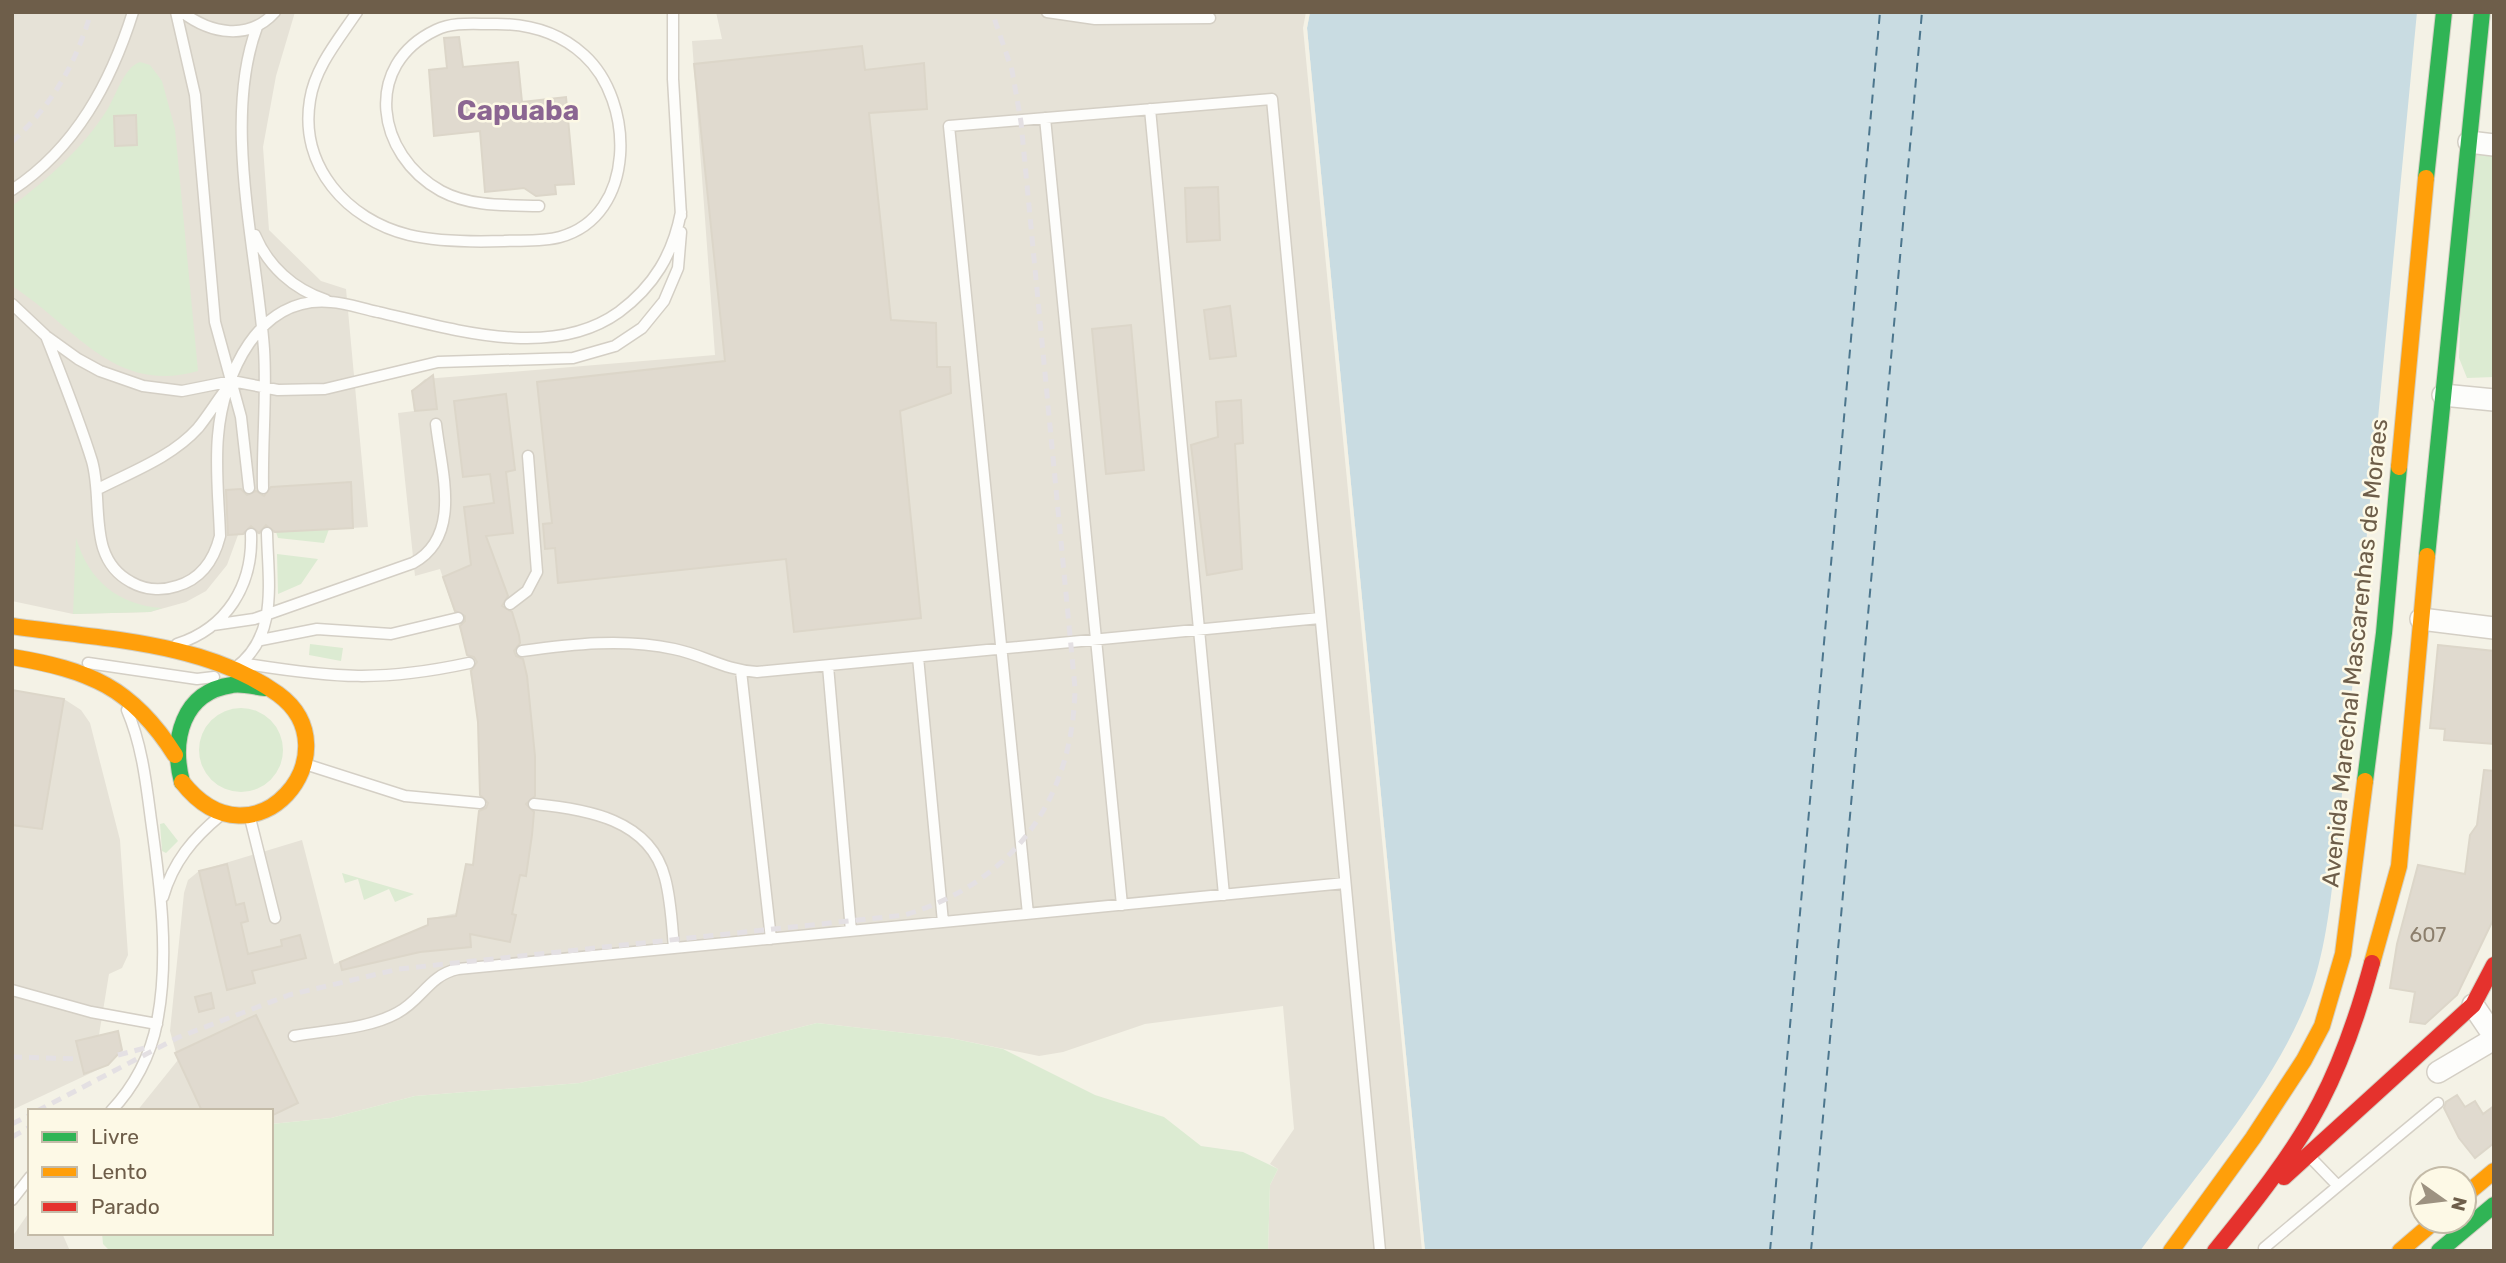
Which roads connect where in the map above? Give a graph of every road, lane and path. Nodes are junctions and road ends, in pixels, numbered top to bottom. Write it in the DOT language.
graph roads {
  1 [pos="133,12"];
  2 [pos="176,12"];
  3 [pos="182,12"];
  4 [pos="275,12"];
  5 [pos="357,12"];
  6 [pos="673,12"];
  7 [pos="1047,12"];
  8 [pos="2444,12"];
  9 [pos="2482,12"];
  10 [pos="1210,18"];
  11 [pos="257,27"];
  12 [pos="1150,109"];
  13 [pos="1045,118"];
  14 [pos="2469,142"];
  15 [pos="2494,145"];
  16 [pos="12,190"];
  17 [pos="540,206"];
  18 [pos="681,212"];
  19 [pos="251,225"];
  20 [pos="332,302"];
  21 [pos="12,304"];
  22 [pos="262,327"];
  23 [pos="46,336"];
  24 [pos="232,381"];
  25 [pos="264,388"];
  26 [pos="2443,395"];
  27 [pos="2494,400"];
  28 [pos="436,424"];
  29 [pos="528,456"];
  30 [pos="249,488"];
  31 [pos="263,488"];
  32 [pos="97,489"];
  33 [pos="267,533"];
  34 [pos="251,534"];
  35 [pos="510,604"];
  36 [pos="268,614"];
  37 [pos="458,618"];
  38 [pos="1320,618"];
  39 [pos="2421,619"];
  40 [pos="213,625"];
  41 [pos="12,626"];
  42 [pos="2494,628"];
  43 [pos="1199,630"];
  44 [pos="261,640"];
  45 [pos="1096,640"];
  46 [pos="141,647"];
  47 [pos="1001,649"];
  48 [pos="522,651"];
  49 [pos="12,657"];
  50 [pos="918,657"];
  51 [pos="469,663"];
  52 [pos="61,665"];
  53 [pos="828,666"];
  54 [pos="237,667"];
  55 [pos="741,671"];
  56 [pos="114,686"];
  57 [pos="265,688"];
  58 [pos="175,755"];
  59 [pos="305,764"];
  60 [pos="480,803"];
  61 [pos="534,804"];
  62 [pos="223,814"];
  63 [pos="250,816"];
  64 [pos="1345,883"];
  65 [pos="1224,895"];
  66 [pos="162,900"];
  67 [pos="1122,905"];
  68 [pos="1028,914"];
  69 [pos="275,918"];
  70 [pos="943,922"];
  71 [pos="851,931"];
  72 [pos="771,939"];
  73 [pos="674,948"];
  74 [pos="2494,965"];
  75 [pos="12,990"];
  76 [pos="2473,1005"];
  77 [pos="157,1024"];
  78 [pos="294,1036"];
  79 [pos="2494,1038"];
  80 [pos="2438,1072"];
  81 [pos="2438,1103"];
  82 [pos="113,1109"];
  83 [pos="2309,1156"];
  84 [pos="2494,1171"];
  85 [pos="28,1180"];
  86 [pos="2478,1184"];
  87 [pos="2338,1186"];
  88 [pos="12,1200"];
  89 [pos="2254,1203"];
  90 [pos="2494,1205"];
  91 [pos="2419,1235"];
  92 [pos="2264,1248"];
  93 [pos="1380,1251"];
  94 [pos="2171,1251"];
  95 [pos="2215,1251"];
  96 [pos="2400,1251"];
  97 [pos="2439,1251"];
  1 -- 16 [label="lane"];
  2 -- 24 [label="lane"];
  3 -- 11 [label="lane"];
  4 -- 11 [label="lane"];
  5 -- 17 [label="lane"];
  6 -- 18 [label="lane"];
  7 -- 10 [label="lane"];
  8 -- 94 [label="main road, Avenida Marechal Mascarenhas de Moraes"];
  9 -- 14 [label="main road"];
  11 -- 19 [label="lane"];
  12 -- 13 [label="lane"];
  12 -- 38 [label="lane"];
  12 -- 43 [label="lane"];
  13 -- 45 [label="lane"];
  13 -- 47 [label="lane"];
  14 -- 15 [label="street"];
  14 -- 26 [label="main road"];
  18 -- 20 [label="lane"];
  18 -- 25 [label="lane"];
  19 -- 20 [label="lane"];
  19 -- 22 [label="lane"];
  20 -- 22 [label="lane"];
  21 -- 23 [label="lane"];
  22 -- 24 [label="lane"];
  22 -- 25 [label="lane"];
  23 -- 24 [label="lane"];
  23 -- 32 [label="lane"];
  24 -- 25 [label="lane"];
  24 -- 30 [label="lane"];
  24 -- 32 [label="lane"];
  24 -- 32 [label="lane"];
  25 -- 31 [label="lane"];
  26 -- 27 [label="street"];
  26 -- 39 [label="main road"];
  28 -- 36 [label="lane"];
  29 -- 35 [label="lane"];
  33 -- 36 [label="lane"];
  34 -- 40 [label="lane"];
  36 -- 40 [label="lane"];
  36 -- 44 [label="lane"];
  37 -- 44 [label="lane"];
  38 -- 43 [label="lane"];
  38 -- 64 [label="lane"];
  39 -- 42 [label="street"];
  39 -- 89 [label="main road"];
  40 -- 46 [label="lane"];
  41 -- 46 [label="main road"];
  43 -- 45 [label="lane"];
  43 -- 65 [label="lane"];
  44 -- 54 [label="lane"];
  45 -- 47 [label="lane"];
  45 -- 67 [label="lane"];
  46 -- 54 [label="main road"];
  47 -- 50 [label="lane"];
  47 -- 68 [label="lane"];
  48 -- 55 [label="lane"];
  49 -- 52 [label="main road"];
  50 -- 53 [label="lane"];
  50 -- 70 [label="lane"];
  51 -- 54 [label="lane"];
  52 -- 54 [label="lane"];
  52 -- 56 [label="main road"];
  53 -- 55 [label="lane"];
  53 -- 71 [label="lane"];
  54 -- 57 [label="main road"];
  55 -- 72 [label="lane"];
  56 -- 58 [label="main road"];
  56 -- 66 [label="lane"];
  57 -- 58 [label="main road"];
  57 -- 59 [label="main road"];
  58 -- 62 [label="main road"];
  59 -- 60 [label="lane"];
  59 -- 63 [label="main road"];
  61 -- 73 [label="lane"];
  62 -- 63 [label="main road"];
  62 -- 66 [label="lane"];
  63 -- 69 [label="lane"];
  64 -- 65 [label="lane"];
  64 -- 93 [label="lane"];
  65 -- 67 [label="lane"];
  66 -- 77 [label="lane"];
  67 -- 68 [label="lane"];
  68 -- 70 [label="lane"];
  70 -- 71 [label="lane"];
  71 -- 72 [label="lane"];
  72 -- 73 [label="lane"];
  73 -- 78 [label="lane"];
  74 -- 76 [label="main road"];
  75 -- 77 [label="lane"];
  76 -- 79 [label="street"];
  76 -- 83 [label="main road"];
  77 -- 82 [label="lane"];
  79 -- 80 [label="street"];
  81 -- 87 [label="lane"];
  83 -- 87 [label="lane"];
  83 -- 89 [label="main road"];
  84 -- 86 [label="main road"];
  85 -- 88 [label="lane"];
  87 -- 92 [label="lane"];
  89 -- 95 [label="main road"];
  90 -- 97 [label="main road"];
  91 -- 96 [label="main road"];
}
